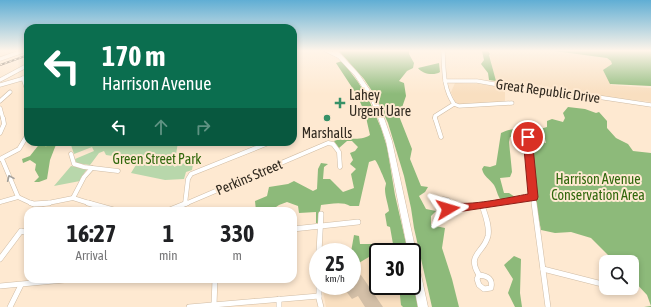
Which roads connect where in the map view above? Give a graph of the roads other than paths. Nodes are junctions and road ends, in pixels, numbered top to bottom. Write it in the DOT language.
graph roads {
  1 [pos="349,65"];
  2 [pos="444,65"];
  3 [pos="24,67"];
  4 [pos="22,78"];
  5 [pos="0,80"];
  6 [pos="445,81"];
  7 [pos="24,83"];
  8 [pos="0,85"];
  9 [pos="10,92"];
  10 [pos="0,101"];
  11 [pos="512,103"];
  12 [pos="454,104"];
  13 [pos="651,105"];
  14 [pos="0,108"];
  15 [pos="0,133"];
  16 [pos="441,137"];
  17 [pos="528,137"];
  18 [pos="24,141"];
  19 [pos="261,146"];
  20 [pos="71,154"];
  21 [pos="1,159"];
  22 [pos="340,167"];
  23 [pos="92,168"];
  24 [pos="118,171"];
  25 [pos="18,197"];
  26 [pos="533,197"];
  27 [pos="73,198"];
  28 [pos="0,202"];
  29 [pos="185,204"];
  30 [pos="452,206"];
  31 [pos="482,206"];
  32 [pos="103,207"];
  33 [pos="177,207"];
  34 [pos="321,214"];
  35 [pos="358,222"];
  36 [pos="319,226"];
  37 [pos="297,229"];
  38 [pos="24,232"];
  39 [pos="319,243"];
  40 [pos="410,243"];
  41 [pos="0,260"];
  42 [pos="543,269"];
  43 [pos="479,275"];
  44 [pos="39,283"];
  45 [pos="215,283"];
  46 [pos="599,283"];
  47 [pos="21,285"];
  48 [pos="0,286"];
  49 [pos="421,295"];
  50 [pos="319,296"];
  51 [pos="279,299"];
  52 [pos="214,305"];
  53 [pos="238,305"];
  54 [pos="200,306"];
  55 [pos="10,307"];
  56 [pos="189,307"];
  57 [pos="279,307"];
  58 [pos="321,307"];
  59 [pos="423,307"];
  60 [pos="548,307"];
  1 -- 40 [label="highway"];
  2 -- 6 [label="street"];
  3 -- 5 [label="street"];
  4 -- 7 [label="street"];
  4 -- 8 [label="street"];
  6 -- 12 [label="street"];
  6 -- 13 [label="street, Great Republic Drive"];
  9 -- 10 [label="street"];
  11 -- 12 [label="street"];
  12 -- 16 [label="street"];
  14 -- 15 [label="street"];
  17 -- 26 [label="street"];
  18 -- 21 [label="street"];
  19 -- 29 [label="street"];
  20 -- 23 [label="street"];
  25 -- 21 [label="street, one-way"];
  22 -- 29 [label="street, Perkins Street"];
  23 -- 24 [label="street"];
  23 -- 27 [label="street"];
  25 -- 27 [label="street"];
  25 -- 28 [label="street"];
  26 -- 31 [label="street"];
  26 -- 42 [label="street"];
  27 -- 32 [label="street"];
  29 -- 33 [label="street, Perkins Street"];
  30 -- 31 [label="street"];
  31 -- 43 [label="street"];
  34 -- 36 [label="street"];
  35 -- 36 [label="street"];
  36 -- 37 [label="street"];
  36 -- 39 [label="street"];
  38 -- 41 [label="street"];
  42 -- 46 [label="street"];
  42 -- 60 [label="street"];
  44 -- 47 [label="street"];
  45 -- 52 [label="street"];
  47 -- 48 [label="street"];
  47 -- 55 [label="street"];
  49 -- 59 [label="highway"];
  50 -- 51 [label="street"];
  50 -- 58 [label="street"];
  51 -- 53 [label="street"];
  51 -- 57 [label="street"];
  52 -- 53 [label="street"];
  52 -- 54 [label="street"];
  54 -- 56 [label="street"];
}
